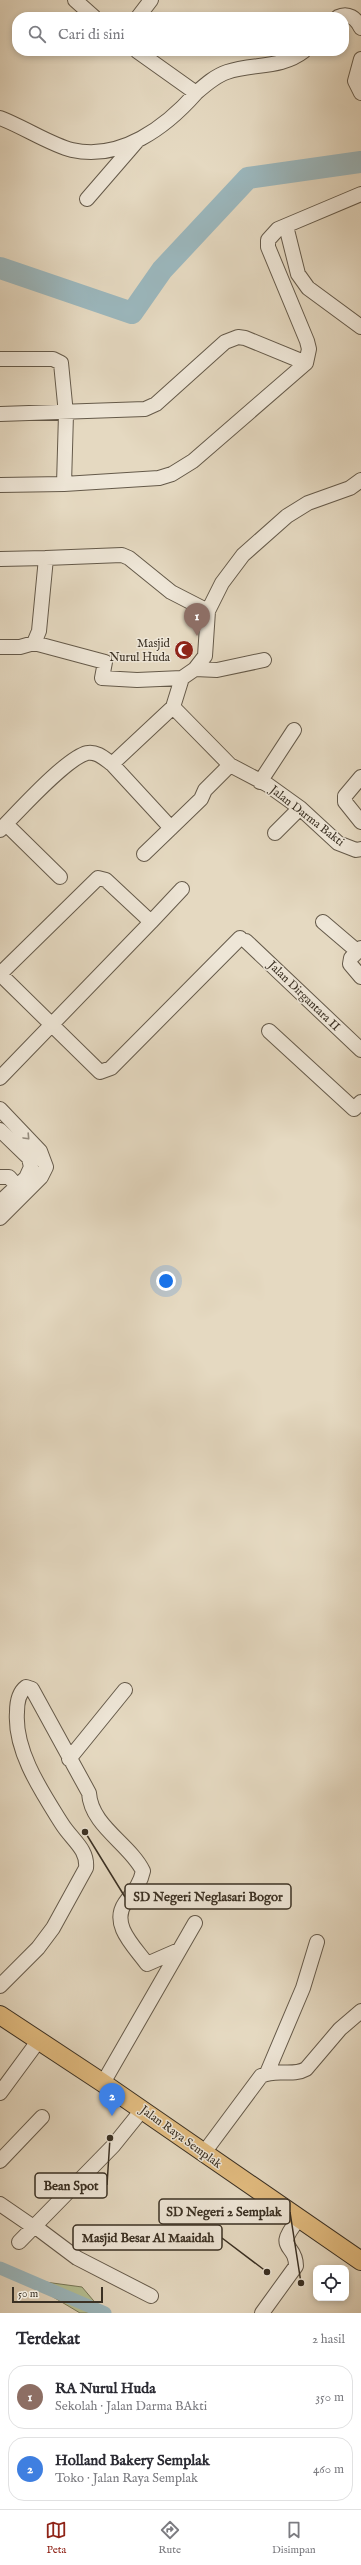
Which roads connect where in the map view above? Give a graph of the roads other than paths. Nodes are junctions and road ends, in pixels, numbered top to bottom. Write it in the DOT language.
graph roads {
  1 [pos="75,0"];
  2 [pos="151,0"];
  3 [pos="88,12"];
  4 [pos="142,12"];
  5 [pos="349,16"];
  6 [pos="361,28"];
  7 [pos="143,56"];
  8 [pos="295,56"];
  9 [pos="361,59"];
  10 [pos="196,93"];
  11 [pos="361,93"];
  12 [pos="0,118"];
  13 [pos="138,140"];
  14 [pos="361,194"];
  15 [pos="87,198"];
  16 [pos="286,226"];
  17 [pos="361,327"];
  18 [pos="0,359"];
  19 [pos="306,363"];
  20 [pos="0,414"];
  21 [pos="66,414"];
  22 [pos="361,480"];
  23 [pos="64,484"];
  24 [pos="0,485"];
  25 [pos="46,558"];
  26 [pos="0,559"];
  27 [pos="208,611"];
  28 [pos="34,643"];
  29 [pos="0,647"];
  30 [pos="264,660"];
  31 [pos="195,669"];
  32 [pos="182,678"];
  33 [pos="172,707"];
  34 [pos="294,730"];
  35 [pos="112,764"];
  36 [pos="230,765"];
  37 [pos="361,777"];
  38 [pos="260,782"];
  39 [pos="300,808"];
  40 [pos="361,822"];
  41 [pos="3,827"];
  42 [pos="171,828"];
  43 [pos="275,833"];
  44 [pos="361,849"];
  45 [pos="144,854"];
  46 [pos="60,877"];
  47 [pos="182,889"];
  48 [pos="151,922"];
  49 [pos="323,922"];
  50 [pos="359,950"];
  51 [pos="0,974"];
  52 [pos="361,977"];
  53 [pos="51,1025"];
  54 [pos="269,1031"];
  55 [pos="361,1050"];
  56 [pos="0,1078"];
  57 [pos="361,1102"];
  58 [pos="0,1109"];
  59 [pos="0,1130"];
  60 [pos="0,1177"];
  61 [pos="17,1186"];
  62 [pos="0,1202"];
  63 [pos="0,1218"];
  64 [pos="125,1690"];
  65 [pos="69,1759"];
  66 [pos="195,1923"];
  67 [pos="317,1942"];
  68 [pos="179,1950"];
  69 [pos="0,1986"];
  70 [pos="361,2012"];
  71 [pos="0,2015"];
  72 [pos="39,2040"];
  73 [pos="267,2073"];
  74 [pos="103,2082"];
  75 [pos="0,2093"];
  76 [pos="142,2110"];
  77 [pos="42,2117"];
  78 [pos="203,2154"];
  79 [pos="0,2161"];
  80 [pos="0,2204"];
  81 [pos="298,2220"];
  82 [pos="33,2226"];
  83 [pos="19,2242"];
  84 [pos="361,2261"];
  85 [pos="151,2296"];
  86 [pos="262,2313"];
  1 -- 3 [label="street"];
  2 -- 4 [label="street"];
  5 -- 6 [label="street"];
  7 -- 10 [label="street"];
  8 -- 10 [label="street"];
  9 -- 11 [label="street"];
  10 -- 13 [label="street"];
  12 -- 13 [label="street"];
  13 -- 15 [label="street"];
  14 -- 16 [label="street"];
  16 -- 17 [label="street"];
  16 -- 19 [label="street"];
  18 -- 21 [label="street"];
  19 -- 21 [label="street"];
  19 -- 23 [label="street"];
  20 -- 21 [label="street"];
  21 -- 23 [label="street"];
  22 -- 27 [label="street"];
  23 -- 24 [label="street"];
  25 -- 26 [label="street"];
  25 -- 27 [label="street"];
  25 -- 28 [label="street"];
  27 -- 31 [label="street"];
  28 -- 29 [label="street"];
  28 -- 32 [label="street"];
  30 -- 31 [label="street"];
  31 -- 32 [label="street"];
  32 -- 33 [label="street"];
  33 -- 35 [label="street"];
  33 -- 36 [label="street, Jalan Darma Bakti"];
  34 -- 38 [label="street"];
  35 -- 41 [label="street"];
  35 -- 42 [label="street"];
  36 -- 38 [label="street, Jalan Darma Bakti"];
  36 -- 42 [label="street"];
  37 -- 40 [label="street"];
  38 -- 39 [label="street, Jalan Darma Bakti"];
  39 -- 43 [label="street"];
  39 -- 44 [label="street, Jalan Darma Bakti"];
  41 -- 46 [label="street"];
  42 -- 45 [label="street"];
  47 -- 48 [label="street"];
  48 -- 51 [label="street"];
  48 -- 53 [label="street"];
  49 -- 50 [label="street"];
  50 -- 52 [label="street"];
  51 -- 53 [label="street"];
  53 -- 55 [label="street, Jalan Dirgantara II"];
  53 -- 56 [label="street"];
  54 -- 57 [label="street"];
  58 -- 63 [label="street, one-way"];
  59 -- 61 [label="street"];
  60 -- 61 [label="street"];
  61 -- 62 [label="street"];
  64 -- 65 [label="street"];
  65 -- 68 [label="street"];
  65 -- 69 [label="street"];
  66 -- 68 [label="street"];
  67 -- 73 [label="street"];
  68 -- 74 [label="street"];
  70 -- 73 [label="street"];
  71 -- 72 [label="main road, Jalan Raya Semplak"];
  72 -- 74 [label="main road, Jalan Raya Semplak"];
  72 -- 75 [label="street"];
  73 -- 78 [label="street"];
  74 -- 76 [label="main road, Jalan Raya Semplak"];
  76 -- 78 [label="main road, Jalan Raya Semplak"];
  76 -- 82 [label="street"];
  77 -- 79 [label="street"];
  78 -- 81 [label="main road, Jalan Raya Semplak"];
  80 -- 82 [label="street"];
  81 -- 84 [label="main road, Jalan Raya Semplak"];
  81 -- 86 [label="street"];
  82 -- 83 [label="street"];
  82 -- 85 [label="street"];
}
